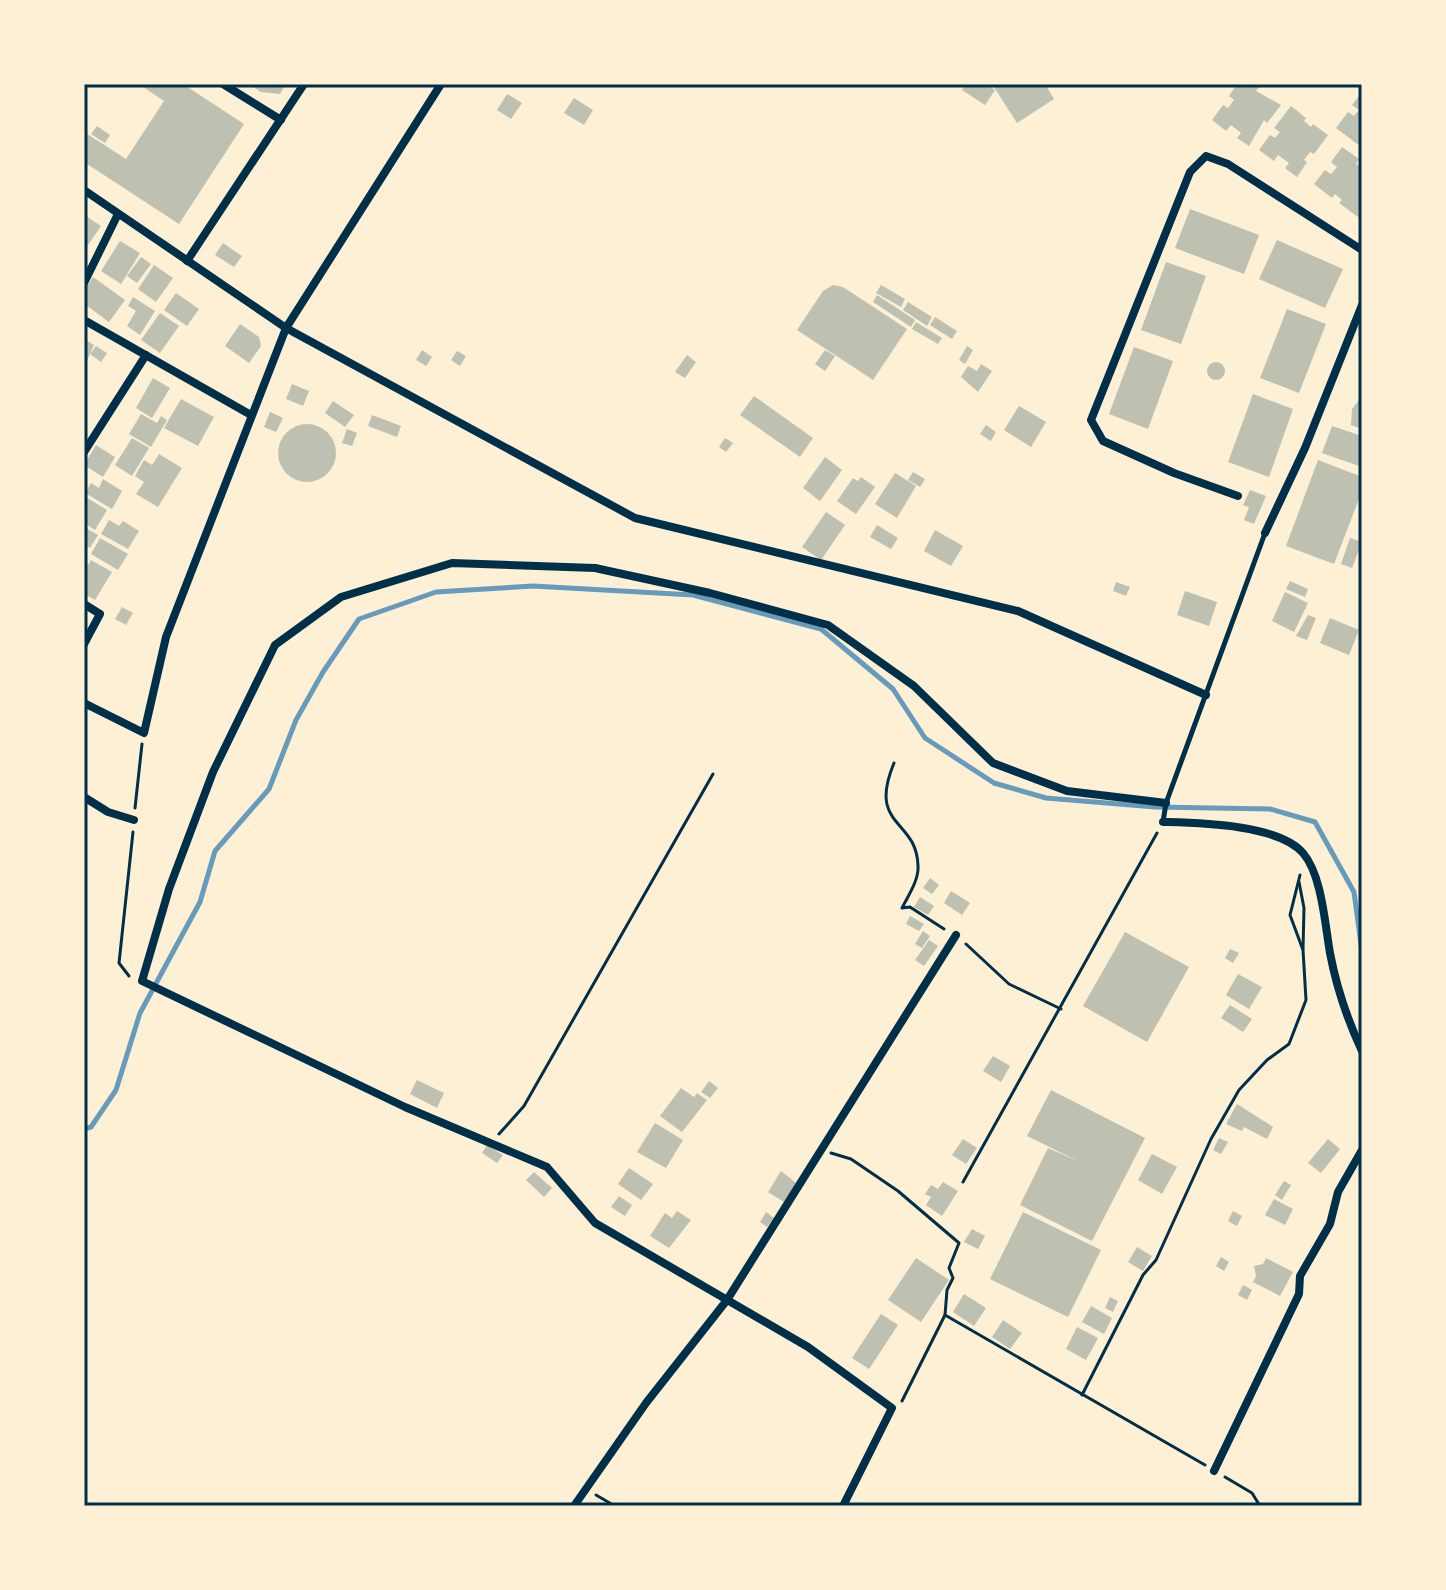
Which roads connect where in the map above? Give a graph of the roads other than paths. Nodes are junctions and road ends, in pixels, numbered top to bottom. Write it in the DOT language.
graph roads {
  1 [pos="223,84"];
  2 [pos="304,84"];
  3 [pos="441,84"];
  4 [pos="281,120"];
  5 [pos="84,190"];
  6 [pos="118,214"];
  7 [pos="1362,250"];
  8 [pos="187,261"];
  9 [pos="84,283"];
  10 [pos="1362,305"];
  11 [pos="84,320"];
  12 [pos="286,328"];
  13 [pos="146,355"];
  14 [pos="251,415"];
  15 [pos="84,452"];
  16 [pos="1238,496"];
  17 [pos="1265,533"];
  18 [pos="84,604"];
  19 [pos="84,644"];
  20 [pos="1206,695"];
  21 [pos="84,703"];
  22 [pos="84,797"];
  23 [pos="1166,803"];
  24 [pos="134,820"];
  25 [pos="1163,822"];
  26 [pos="956,935"];
  27 [pos="1362,1051"];
  28 [pos="1362,1150"];
  29 [pos="727,1300"];
  30 [pos="1214,1471"];
  31 [pos="574,1506"];
  32 [pos="843,1506"];
  1 -- 4 [label="street"];
  2 -- 4 [label="street"];
  3 -- 12 [label="street"];
  4 -- 8 [label="street"];
  5 -- 6 [label="street"];
  6 -- 8 [label="street"];
  6 -- 9 [label="street"];
  7 -- 16 [label="street"];
  8 -- 12 [label="street"];
  10 -- 17 [label="street"];
  11 -- 13 [label="street"];
  12 -- 14 [label="street"];
  12 -- 20 [label="street"];
  13 -- 14 [label="street"];
  13 -- 15 [label="street"];
  14 -- 21 [label="street"];
  17 -- 20 [label="lane"];
  18 -- 19 [label="street"];
  20 -- 23 [label="lane"];
  22 -- 24 [label="street"];
  23 -- 25 [label="lane"];
  23 -- 29 [label="street"];
  25 -- 27 [label="street"];
  26 -- 29 [label="street"];
  28 -- 30 [label="street"];
  29 -- 31 [label="street"];
  29 -- 32 [label="street"];
}
